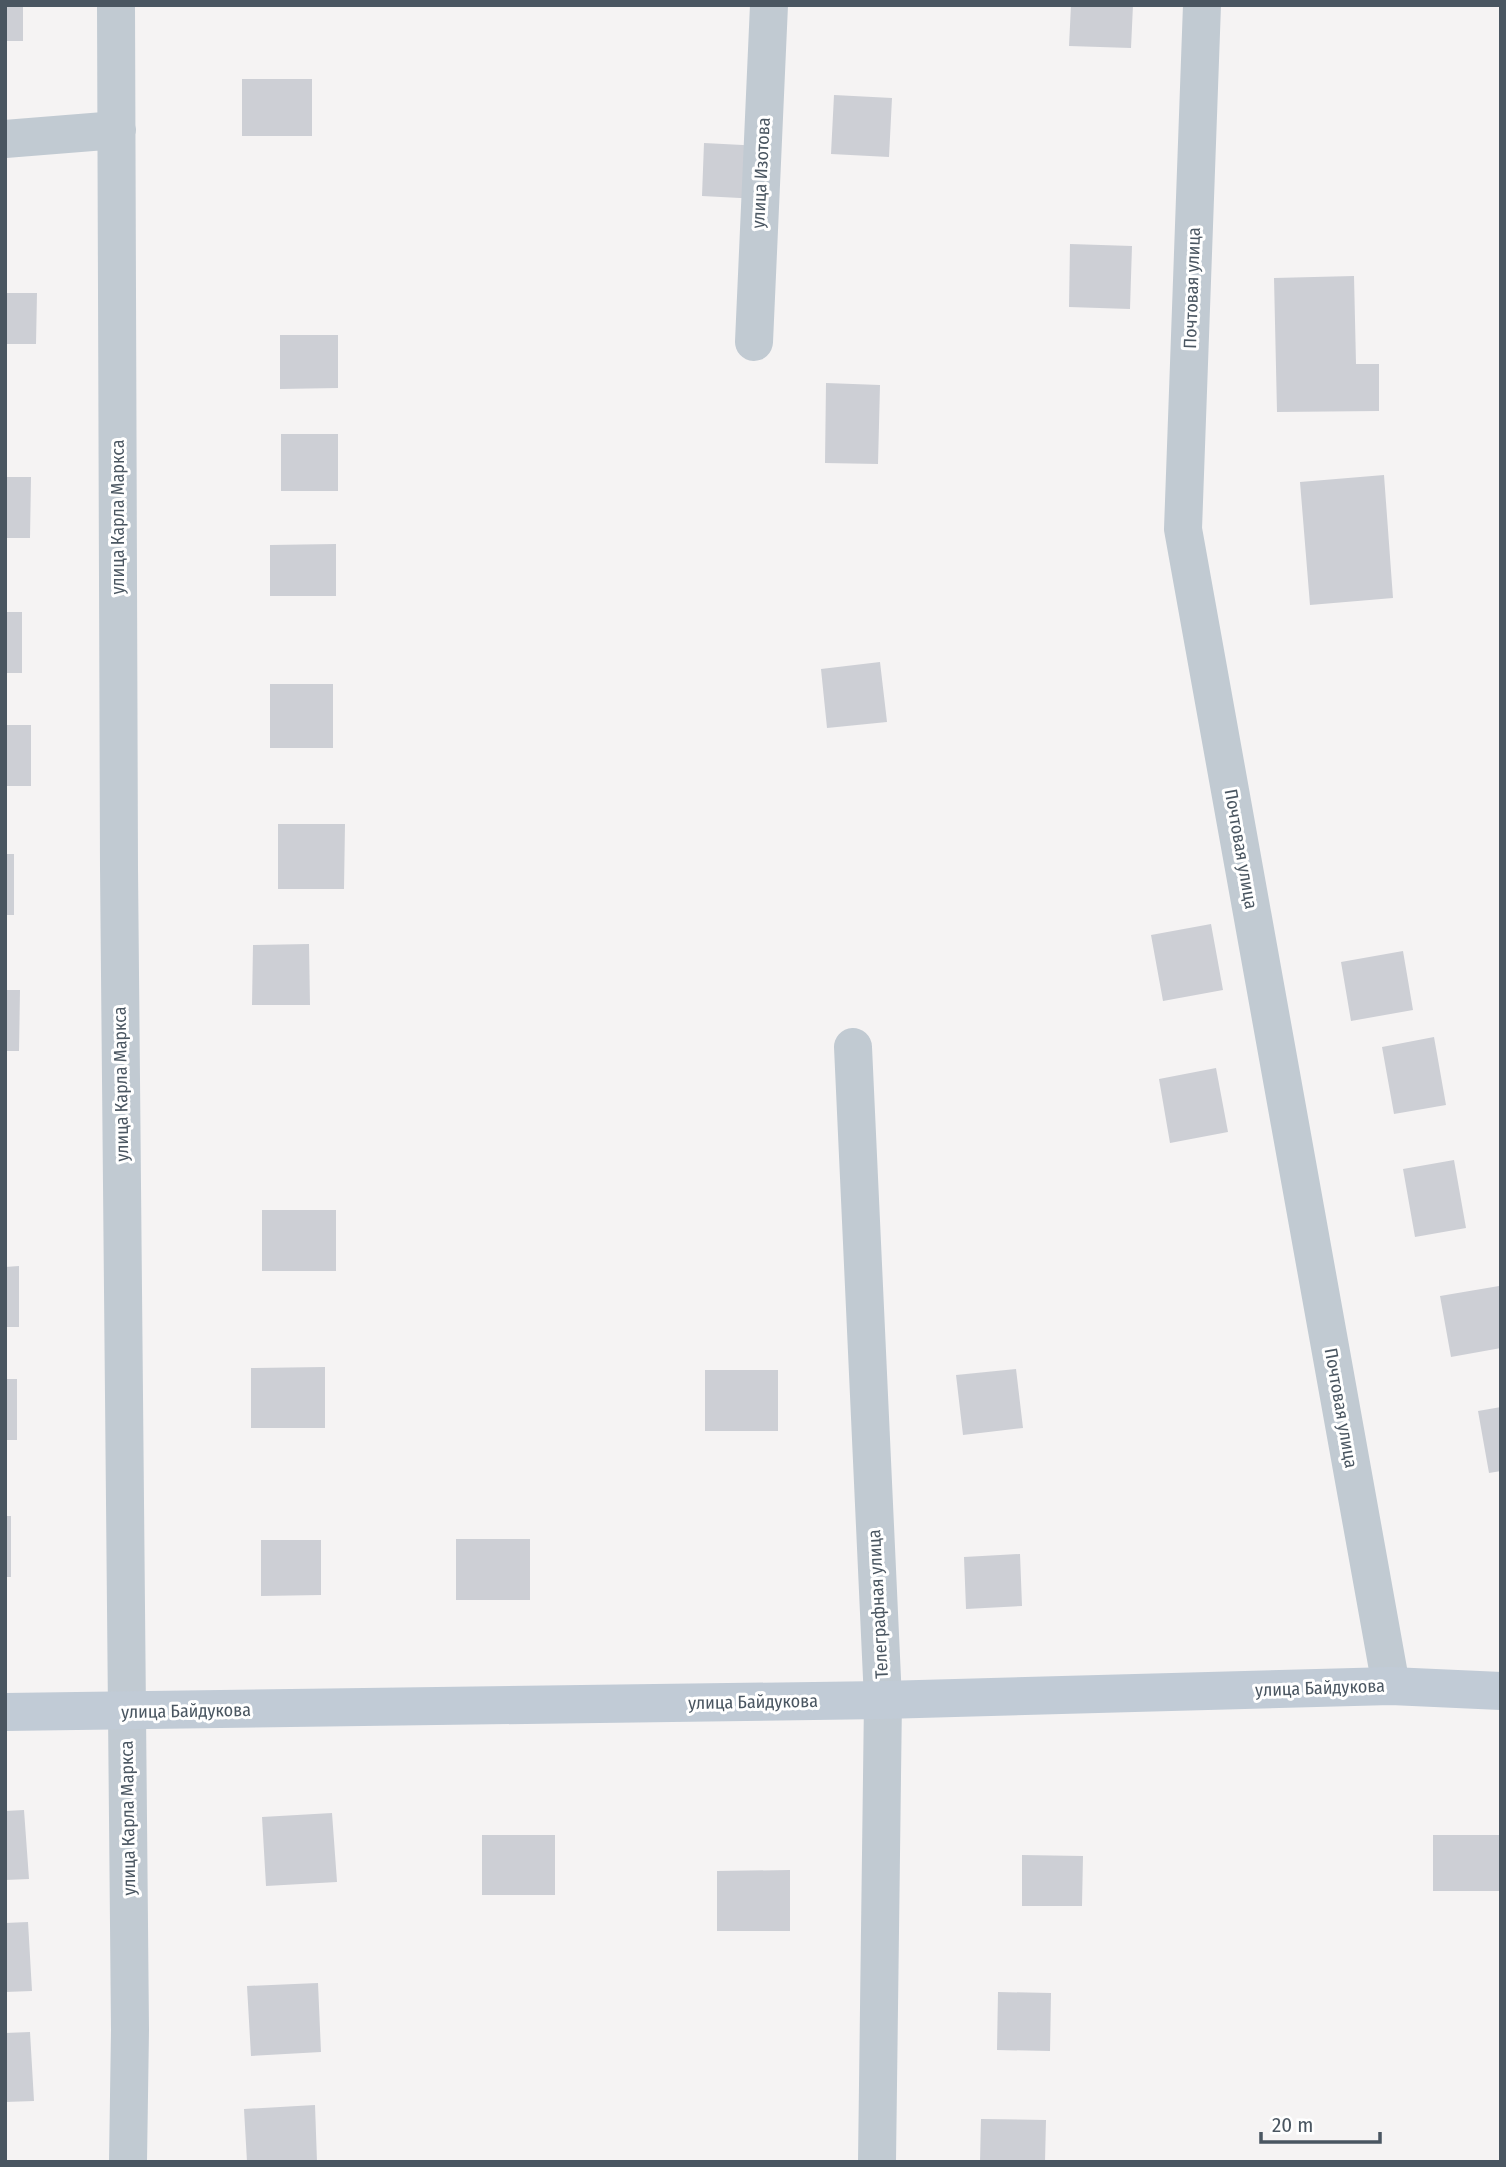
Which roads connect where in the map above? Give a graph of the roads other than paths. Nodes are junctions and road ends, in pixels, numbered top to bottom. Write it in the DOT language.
graph roads {
  1 [pos="116,5"];
  2 [pos="769,5"];
  3 [pos="1202,5"];
  4 [pos="117,130"];
  5 [pos="5,139"];
  6 [pos="754,342"];
  7 [pos="853,1047"];
  8 [pos="1391,1686"];
  9 [pos="1501,1691"];
  10 [pos="883,1700"];
  11 [pos="5,1712"];
  12 [pos="127,1712"];
  13 [pos="128,2162"];
  14 [pos="877,2162"];
  1 -- 4 [label="street, улица Карла Маркса"];
  2 -- 6 [label="street, улица Изотова"];
  3 -- 8 [label="street, Почтовая улица"];
  4 -- 5 [label="street"];
  4 -- 12 [label="street, улица Карла Маркса"];
  7 -- 10 [label="street, Телеграфная улица"];
  8 -- 9 [label="street, улица Байдукова"];
  8 -- 10 [label="street, улица Байдукова"];
  10 -- 12 [label="street, улица Байдукова"];
  10 -- 14 [label="street, Телеграфная улица"];
  11 -- 12 [label="street, улица Байдукова"];
  12 -- 13 [label="street, улица Карла Маркса"];
}
